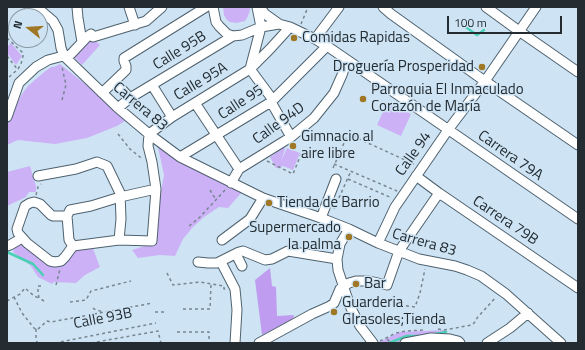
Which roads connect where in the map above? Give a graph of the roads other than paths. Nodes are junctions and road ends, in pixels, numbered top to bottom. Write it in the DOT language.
graph roads {
  1 [pos="77,7"];
  2 [pos="129,7"];
  3 [pos="162,7"];
  4 [pos="206,7"];
  5 [pos="213,7"];
  6 [pos="257,7"];
  7 [pos="339,7"];
  8 [pos="383,7"];
  9 [pos="486,7"];
  10 [pos="502,7"];
  11 [pos="536,7"];
  12 [pos="497,15"];
  13 [pos="48,16"];
  14 [pos="279,24"];
  15 [pos="135,25"];
  16 [pos="261,27"];
  17 [pos="290,27"];
  18 [pos="519,32"];
  19 [pos="237,35"];
  20 [pos="315,39"];
  21 [pos="82,42"];
  22 [pos="327,46"];
  23 [pos="62,56"];
  24 [pos="347,60"];
  25 [pos="250,69"];
  26 [pos="578,72"];
  27 [pos="485,81"];
  28 [pos="115,82"];
  29 [pos="152,85"];
  30 [pos="102,93"];
  31 [pos="130,98"];
  32 [pos="272,101"];
  33 [pos="195,103"];
  34 [pos="118,108"];
  35 [pos="172,116"];
  36 [pos="7,117"];
  37 [pos="448,130"];
  38 [pos="149,134"];
  39 [pos="216,135"];
  40 [pos="291,137"];
  41 [pos="578,145"];
  42 [pos="180,157"];
  43 [pos="239,169"];
  44 [pos="43,176"];
  45 [pos="416,176"];
  46 [pos="336,179"];
  47 [pos="232,183"];
  48 [pos="156,189"];
  49 [pos="439,192"];
  50 [pos="120,197"];
  51 [pos="263,198"];
  52 [pos="67,216"];
  53 [pos="321,218"];
  54 [pos="578,219"];
  55 [pos="349,229"];
  56 [pos="22,238"];
  57 [pos="119,240"];
  58 [pos="222,240"];
  59 [pos="378,243"];
  60 [pos="7,246"];
  61 [pos="73,246"];
  62 [pos="399,251"];
  63 [pos="236,254"];
  64 [pos="337,259"];
  65 [pos="198,262"];
  66 [pos="221,262"];
  67 [pos="242,266"];
  68 [pos="344,286"];
  69 [pos="578,288"];
  70 [pos="528,313"];
  71 [pos="235,343"];
  72 [pos="259,343"];
  73 [pos="374,343"];
  74 [pos="405,343"];
  75 [pos="460,343"];
  76 [pos="487,343"];
  77 [pos="561,343"];
  1 -- 21 [label="street"];
  2 -- 15 [label="street"];
  3 -- 15 [label="street"];
  4 -- 28 [label="street"];
  5 -- 19 [label="street"];
  6 -- 14 [label="street"];
  6 -- 16 [label="street"];
  6 -- 19 [label="street"];
  7 -- 20 [label="street"];
  8 -- 27 [label="street"];
  9 -- 12 [label="street"];
  10 -- 12 [label="street"];
  11 -- 18 [label="street, Calle 94"];
  12 -- 18 [label="street"];
  13 -- 23 [label="street"];
  14 -- 16 [label="street, Carrera 79A"];
  14 -- 17 [label="street, Carrera 79A"];
  15 -- 21 [label="street"];
  16 -- 19 [label="street, Calle 95B"];
  16 -- 25 [label="street, Calle 95A"];
  17 -- 20 [label="street, Carrera 79A"];
  17 -- 25 [label="street, Calle 95A"];
  18 -- 26 [label="street"];
  18 -- 27 [label="street, Calle 94"];
  19 -- 29 [label="street, Calle 95B"];
  20 -- 22 [label="street, Carrera 79A"];
  21 -- 23 [label="street"];
  22 -- 24 [label="street, Carrera 79A"];
  22 -- 32 [label="street, Calle 95"];
  23 -- 30 [label="street, Carrera 83"];
  23 -- 36 [label="street"];
  24 -- 37 [label="street, Carrera 79A"];
  24 -- 40 [label="street, Calle 94D"];
  25 -- 32 [label="street"];
  25 -- 33 [label="street, Calle 95A"];
  27 -- 37 [label="street, Calle 94"];
  27 -- 41 [label="street"];
  28 -- 30 [label="street"];
  28 -- 31 [label="street"];
  29 -- 31 [label="street, Calle 95B"];
  29 -- 35 [label="street"];
  30 -- 34 [label="street, Carrera 83"];
  31 -- 34 [label="street, Calle 95B"];
  32 -- 39 [label="street, Calle 95"];
  32 -- 40 [label="street"];
  33 -- 35 [label="street, Calle 95A"];
  33 -- 39 [label="street"];
  34 -- 38 [label="street, Carrera 83"];
  35 -- 38 [label="street, Calle 95A"];
  37 -- 45 [label="street, Calle 94"];
  37 -- 54 [label="street, Carrera 79A"];
  38 -- 42 [label="street, Carrera 83"];
  38 -- 48 [label="street"];
  39 -- 42 [label="street, Calle 95"];
  39 -- 43 [label="street"];
  40 -- 43 [label="street, Calle 94D"];
  42 -- 47 [label="street, Carrera 83"];
  43 -- 47 [label="street"];
  44 -- 50 [label="street"];
  45 -- 49 [label="street, Carrera 79B"];
  45 -- 59 [label="street, Calle 94"];
  46 -- 53 [label="street"];
  47 -- 51 [label="street, Carrera 83"];
  48 -- 50 [label="street"];
  48 -- 57 [label="street"];
  49 -- 62 [label="street"];
  49 -- 69 [label="street, Carrera 79B"];
  50 -- 52 [label="street"];
  50 -- 57 [label="street"];
  51 -- 53 [label="street, Carrera 83"];
  51 -- 58 [label="street"];
  52 -- 56 [label="street"];
  52 -- 61 [label="street"];
  53 -- 55 [label="street, Carrera 83"];
  55 -- 59 [label="street, Carrera 83"];
  55 -- 64 [label="street"];
  56 -- 60 [label="street"];
  56 -- 61 [label="street"];
  57 -- 61 [label="street"];
  59 -- 62 [label="street, Carrera 83"];
  62 -- 68 [label="street"];
  62 -- 70 [label="street, Carrera 83"];
  63 -- 64 [label="street"];
  63 -- 66 [label="street"];
  63 -- 67 [label="street"];
  64 -- 68 [label="street"];
  65 -- 66 [label="street"];
  66 -- 71 [label="street"];
  68 -- 72 [label="street"];
  68 -- 73 [label="street"];
  70 -- 76 [label="street"];
  70 -- 77 [label="street, Carrera 83"];
  74 -- 75 [label="street"];
}
